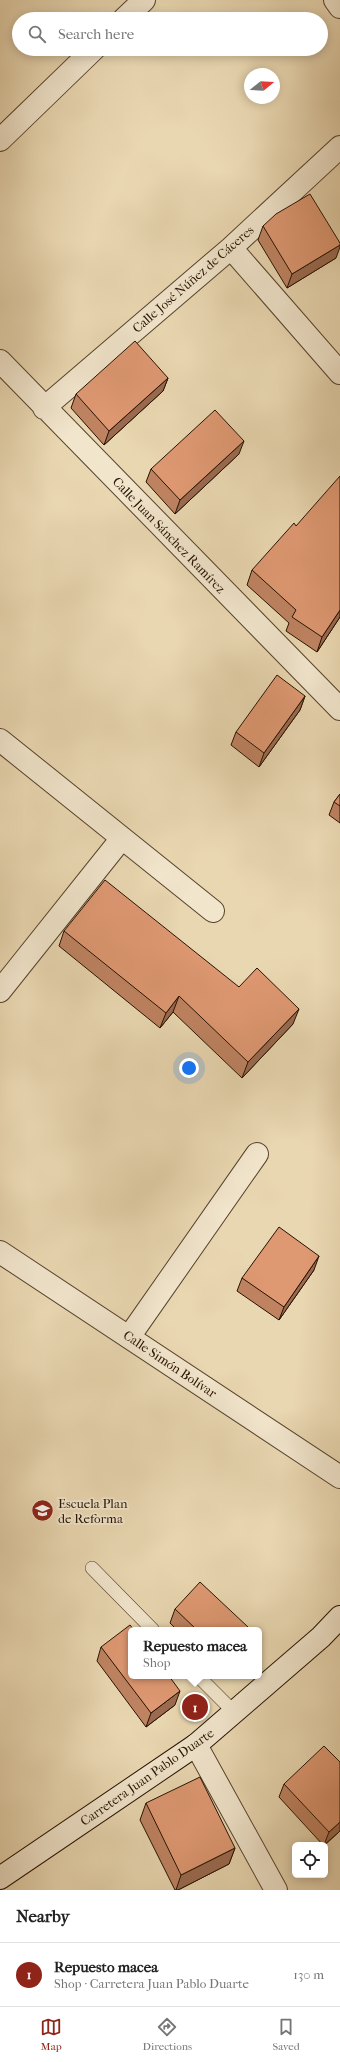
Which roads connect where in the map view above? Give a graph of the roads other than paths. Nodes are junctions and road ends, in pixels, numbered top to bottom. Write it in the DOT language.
graph roads {
  1 [pos="144,0"];
  2 [pos="335,0"];
  3 [pos="340,7"];
  4 [pos="131,12"];
  5 [pos="87,56"];
  6 [pos="0,140"];
  7 [pos="340,147"];
  8 [pos="231,248"];
  9 [pos="0,361"];
  10 [pos="340,373"];
  11 [pos="44,408"];
  12 [pos="340,709"];
  13 [pos="0,740"];
  14 [pos="122,838"];
  15 [pos="213,911"];
  16 [pos="0,991"];
  17 [pos="257,1154"];
  18 [pos="0,1252"];
  19 [pos="129,1337"];
  20 [pos="340,1478"];
  21 [pos="92,1568"];
  22 [pos="340,1617"];
  23 [pos="150,1627"];
  24 [pos="201,1679"];
  25 [pos="235,1713"];
  26 [pos="196,1745"];
  27 [pos="0,1878"];
  28 [pos="276,1890"];
  1 -- 4 [label="street"];
  2 -- 3 [label="street"];
  5 -- 6 [label="street"];
  7 -- 8 [label="street, Calle José Núñez de Cáceres"];
  8 -- 10 [label="street"];
  8 -- 11 [label="street, Calle José Núñez de Cáceres"];
  9 -- 11 [label="street, Calle Juan Sánchez Ramírez"];
  11 -- 12 [label="street, Calle Juan Sánchez Ramírez"];
  13 -- 14 [label="street"];
  14 -- 15 [label="street"];
  14 -- 16 [label="street"];
  17 -- 19 [label="street"];
  18 -- 19 [label="street, Calle Simón Bolívar"];
  19 -- 20 [label="street, Calle Simón Bolívar"];
  21 -- 23 [label="lane"];
  22 -- 25 [label="street, Carretera Juan Pablo Duarte"];
  24 -- 25 [label="lane"];
  25 -- 26 [label="street, Carretera Juan Pablo Duarte"];
  26 -- 27 [label="street, Carretera Juan Pablo Duarte"];
  26 -- 28 [label="street"];
}
